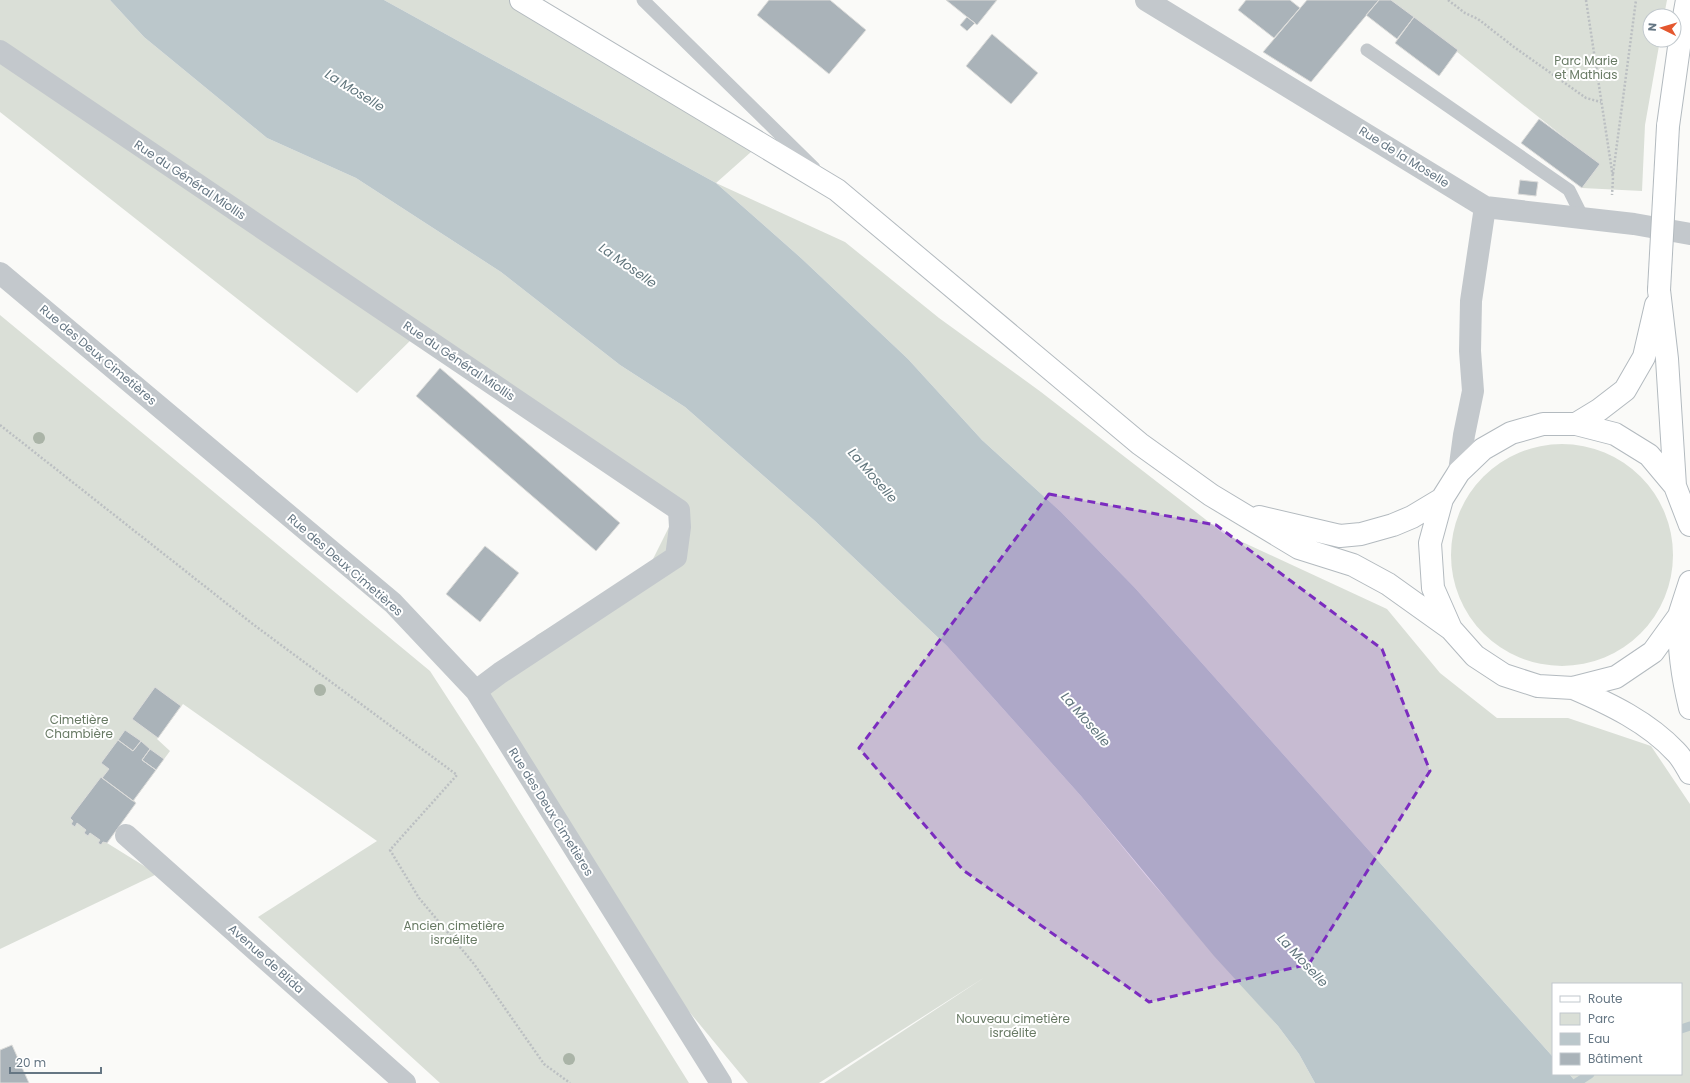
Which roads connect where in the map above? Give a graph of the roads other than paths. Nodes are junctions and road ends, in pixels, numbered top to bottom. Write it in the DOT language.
graph roads {
  1 [pos="521,0"];
  2 [pos="643,0"];
  3 [pos="1146,0"];
  4 [pos="1688,0"];
  5 [pos="1367,50"];
  6 [pos="0,51"];
  7 [pos="837,190"];
  8 [pos="1485,207"];
  9 [pos="1583,218"];
  10 [pos="1690,234"];
  11 [pos="0,273"];
  12 [pos="1659,290"];
  13 [pos="1576,424"];
  14 [pos="1459,472"];
  15 [pos="1674,486"];
  16 [pos="1442,499"];
  17 [pos="1237,512"];
  18 [pos="1690,524"];
  19 [pos="1690,582"];
  20 [pos="1679,616"];
  21 [pos="1451,629"];
  22 [pos="1573,688"];
  23 [pos="476,691"];
  24 [pos="1690,708"];
  25 [pos="1690,773"];
  26 [pos="126,835"];
  27 [pos="405,1083"];
  28 [pos="721,1083"];
  1 -- 7 [label="main road"];
  2 -- 7 [label="lane"];
  3 -- 8 [label="street, Rue de la Moselle"];
  4 -- 12 [label="main road, bridge"];
  5 -- 9 [label="lane"];
  6 -- 23 [label="street, Rue du Général Miollis"];
  7 -- 17 [label="main road"];
  8 -- 9 [label="street, Rue de la Moselle"];
  8 -- 14 [label="street"];
  9 -- 10 [label="street, Rue de la Moselle"];
  11 -- 23 [label="street, Rue des Deux Cimetières"];
  12 -- 13 [label="main road"];
  12 -- 15 [label="main road"];
  13 -- 14 [label="main road"];
  13 -- 15 [label="main road"];
  14 -- 16 [label="main road"];
  15 -- 18 [label="main road"];
  16 -- 17 [label="main road"];
  16 -- 21 [label="main road"];
  17 -- 21 [label="main road"];
  19 -- 20 [label="main road"];
  20 -- 22 [label="main road"];
  20 -- 24 [label="main road"];
  21 -- 22 [label="main road"];
  22 -- 25 [label="main road"];
  23 -- 28 [label="street, Rue des Deux Cimetières"];
  26 -- 27 [label="street, Avenue de Blida"];
}
